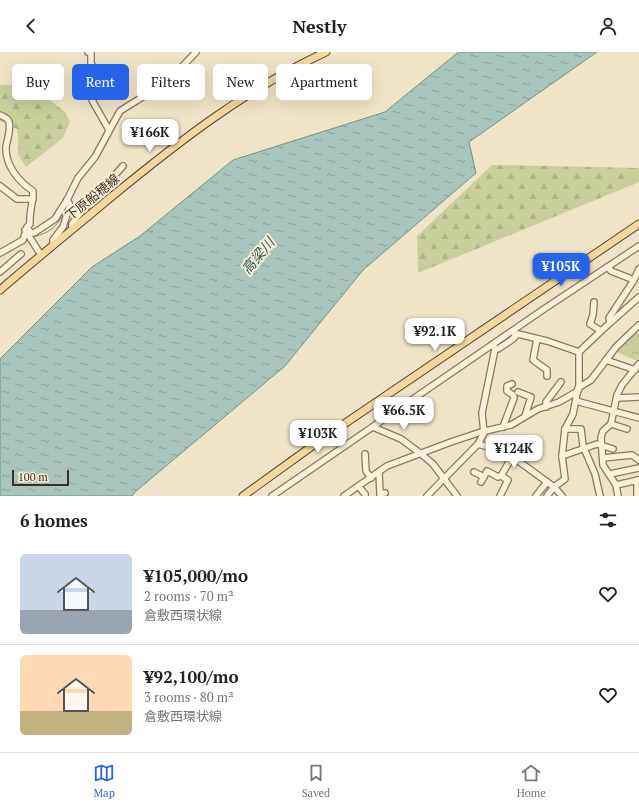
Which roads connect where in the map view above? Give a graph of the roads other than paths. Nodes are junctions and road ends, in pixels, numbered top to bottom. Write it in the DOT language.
graph roads {
  1 [pos="88,52"];
  2 [pos="196,52"];
  3 [pos="326,52"];
  4 [pos="0,115"];
  5 [pos="109,130"];
  6 [pos="123,166"];
  7 [pos="0,186"];
  8 [pos="33,199"];
  9 [pos="68,201"];
  10 [pos="639,224"];
  11 [pos="72,228"];
  12 [pos="28,234"];
  13 [pos="54,245"];
  14 [pos="639,246"];
  15 [pos="0,253"];
  16 [pos="21,254"];
  17 [pos="41,255"];
  18 [pos="608,268"];
  19 [pos="0,272"];
  20 [pos="637,274"];
  21 [pos="0,290"];
  22 [pos="639,296"];
  23 [pos="594,302"];
  24 [pos="610,322"];
  25 [pos="639,325"];
  26 [pos="601,331"];
  27 [pos="514,333"];
  28 [pos="537,339"];
  29 [pos="494,347"];
  30 [pos="579,352"];
  31 [pos="607,360"];
  32 [pos="639,364"];
  33 [pos="635,370"];
  34 [pos="547,376"];
  35 [pos="561,382"];
  36 [pos="512,384"];
  37 [pos="578,389"];
  38 [pos="518,392"];
  39 [pos="639,397"];
  40 [pos="617,398"];
  41 [pos="576,401"];
  42 [pos="546,405"];
  43 [pos="614,411"];
  44 [pos="526,414"];
  45 [pos="639,418"];
  46 [pos="611,424"];
  47 [pos="503,426"];
  48 [pos="375,428"];
  49 [pos="565,429"];
  50 [pos="627,429"];
  51 [pos="484,432"];
  52 [pos="478,444"];
  53 [pos="601,445"];
  54 [pos="584,448"];
  55 [pos="612,449"];
  56 [pos="420,453"];
  57 [pos="365,454"];
  58 [pos="562,456"];
  59 [pos="512,457"];
  60 [pos="603,458"];
  61 [pos="639,460"];
  62 [pos="639,468"];
  63 [pos="379,472"];
  64 [pos="474,472"];
  65 [pos="610,474"];
  66 [pos="502,476"];
  67 [pos="371,478"];
  68 [pos="443,478"];
  69 [pos="638,480"];
  70 [pos="547,482"];
  71 [pos="616,484"];
  72 [pos="554,487"];
  73 [pos="357,488"];
  74 [pos="386,493"];
  75 [pos="243,496"];
  76 [pos="272,496"];
  77 [pos="344,496"];
  78 [pos="356,496"];
  79 [pos="365,496"];
  80 [pos="428,496"];
  81 [pos="457,496"];
  82 [pos="500,496"];
  83 [pos="536,496"];
  84 [pos="547,496"];
  85 [pos="562,496"];
  86 [pos="600,496"];
  87 [pos="618,496"];
  88 [pos="637,496"];
  1 -- 5 [label="street"];
  2 -- 5 [label="street"];
  3 -- 11 [label="main road, 下原船穂線"];
  4 -- 8 [label="street"];
  5 -- 9 [label="street"];
  6 -- 11 [label="street"];
  7 -- 8 [label="street"];
  8 -- 12 [label="street"];
  9 -- 12 [label="street"];
  9 -- 13 [label="street"];
  10 -- 75 [label="main road"];
  11 -- 13 [label="main road, 下原船穂線"];
  12 -- 15 [label="street"];
  12 -- 17 [label="street"];
  13 -- 17 [label="main road, 下原船穂線"];
  14 -- 18 [label="street"];
  16 -- 19 [label="street"];
  17 -- 21 [label="main road, 下原船穂線"];
  18 -- 20 [label="street"];
  18 -- 27 [label="street"];
  20 -- 24 [label="street"];
  22 -- 24 [label="street"];
  23 -- 26 [label="street"];
  24 -- 26 [label="street"];
  25 -- 31 [label="street"];
  26 -- 30 [label="street"];
  27 -- 28 [label="street"];
  27 -- 29 [label="street"];
  28 -- 30 [label="street"];
  28 -- 34 [label="street"];
  29 -- 48 [label="street"];
  29 -- 51 [label="street"];
  30 -- 37 [label="street"];
  31 -- 33 [label="street"];
  31 -- 37 [label="street"];
  32 -- 33 [label="street"];
  33 -- 40 [label="street"];
  35 -- 42 [label="street"];
  36 -- 47 [label="street"];
  37 -- 41 [label="street"];
  37 -- 42 [label="street"];
  38 -- 44 [label="street"];
  39 -- 40 [label="street"];
  40 -- 43 [label="street"];
  41 -- 43 [label="street"];
  41 -- 49 [label="street"];
  42 -- 44 [label="street"];
  43 -- 45 [label="street"];
  43 -- 46 [label="street"];
  44 -- 47 [label="street"];
  46 -- 50 [label="street"];
  46 -- 53 [label="street"];
  47 -- 51 [label="street"];
  48 -- 56 [label="street"];
  48 -- 76 [label="street"];
  49 -- 54 [label="street"];
  49 -- 58 [label="street"];
  51 -- 52 [label="street"];
  51 -- 56 [label="street"];
  52 -- 59 [label="street"];
  52 -- 68 [label="street"];
  53 -- 54 [label="street"];
  53 -- 55 [label="street"];
  53 -- 60 [label="street"];
  54 -- 58 [label="street"];
  54 -- 86 [label="street"];
  56 -- 63 [label="street"];
  56 -- 68 [label="street"];
  57 -- 67 [label="street"];
  58 -- 72 [label="street"];
  59 -- 66 [label="street"];
  59 -- 70 [label="street"];
  60 -- 61 [label="street"];
  60 -- 65 [label="street"];
  62 -- 65 [label="street"];
  63 -- 67 [label="street"];
  63 -- 74 [label="street"];
  64 -- 66 [label="street"];
  65 -- 71 [label="street"];
  66 -- 82 [label="street"];
  67 -- 73 [label="street"];
  68 -- 80 [label="street"];
  68 -- 81 [label="street"];
  69 -- 71 [label="street"];
  69 -- 88 [label="street"];
  70 -- 72 [label="street"];
  70 -- 83 [label="street"];
  71 -- 87 [label="street"];
  72 -- 84 [label="street"];
  72 -- 85 [label="street"];
  73 -- 77 [label="street"];
  73 -- 78 [label="street"];
  73 -- 79 [label="street"];
}
